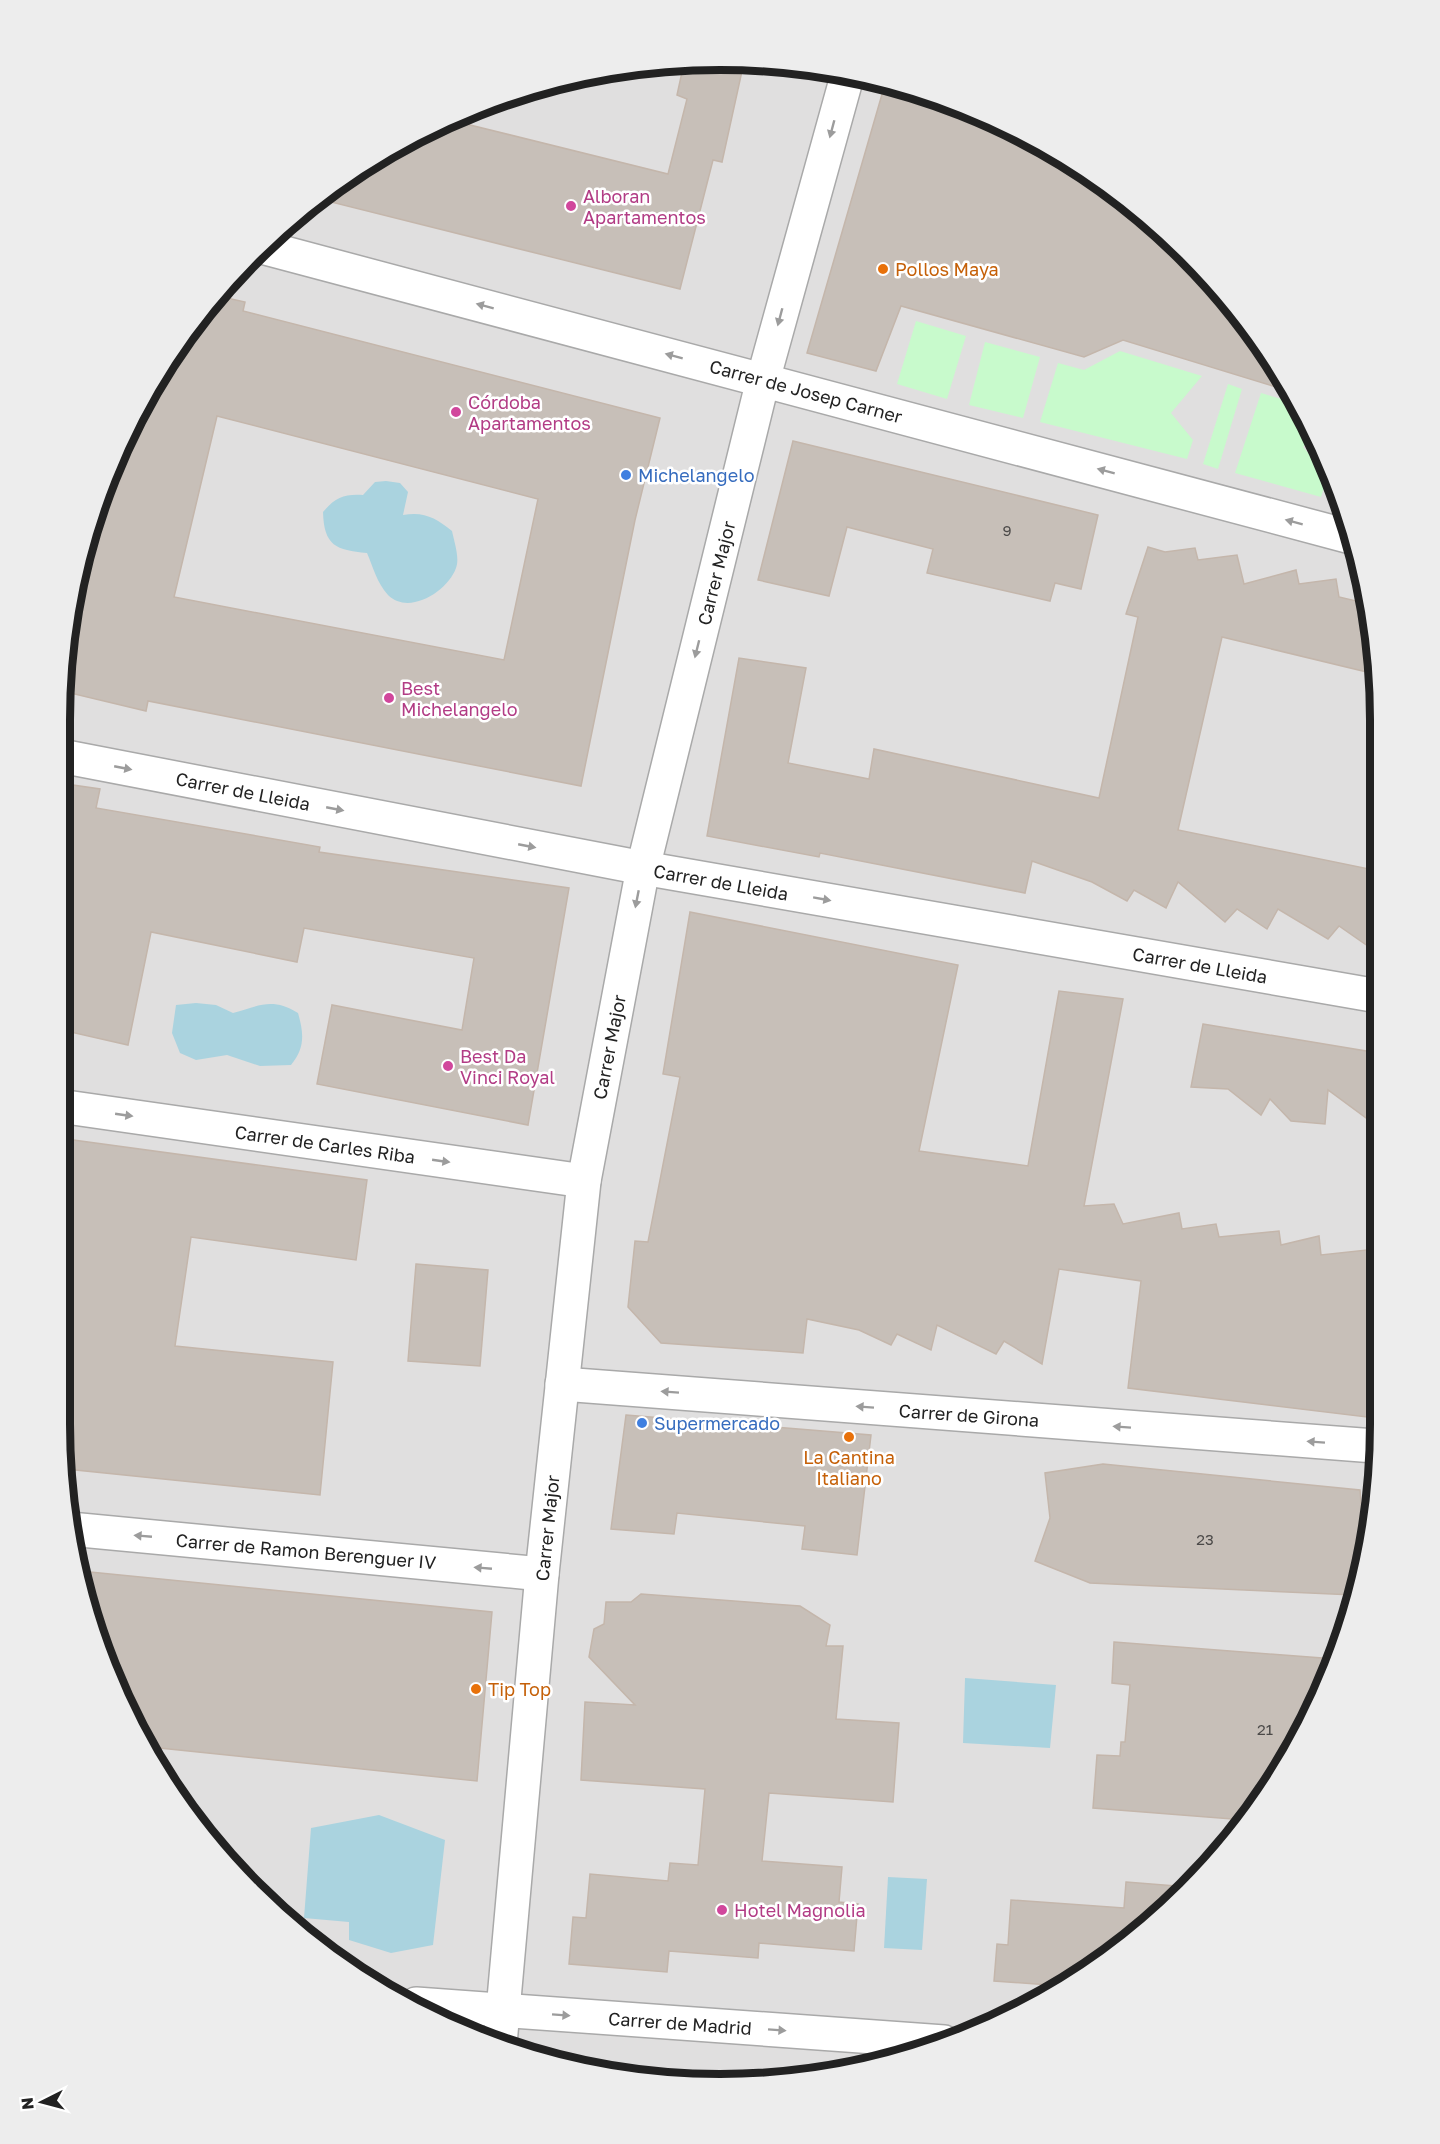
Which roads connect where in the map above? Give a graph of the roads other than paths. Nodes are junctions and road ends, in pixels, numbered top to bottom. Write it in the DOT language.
graph roads {
  1 [pos="845,83"];
  2 [pos="273,250"];
  3 [pos="763,380"];
  4 [pos="1342,535"];
  5 [pos="70,758"];
  6 [pos="643,868"];
  7 [pos="1370,995"];
  8 [pos="70,1108"];
  9 [pos="584,1181"];
  10 [pos="562,1384"];
  11 [pos="1369,1446"];
  12 [pos="79,1530"];
  13 [pos="542,1574"];
  14 [pos="429,2005"];
  15 [pos="503,2010"];
  16 [pos="501,2035"];
  17 [pos="924,2041"];
  1 -- 3 [label="street, Carrer Major, one-way"];
  3 -- 2 [label="street, Carrer de Josep Carner, one-way"];
  4 -- 3 [label="street, Carrer de Josep Carner, one-way"];
  3 -- 6 [label="street, Carrer Major, one-way"];
  5 -- 6 [label="street, Carrer de Lleida, one-way"];
  6 -- 7 [label="street, Carrer de Lleida, one-way"];
  6 -- 9 [label="street, Carrer Major, one-way"];
  8 -- 9 [label="street, Carrer de Carles Riba, one-way"];
  9 -- 10 [label="street, Carrer Major"];
  11 -- 10 [label="street, Carrer de Girona, one-way"];
  10 -- 13 [label="street, Carrer Major"];
  13 -- 12 [label="street, Carrer de Ramon Berenguer IV, one-way"];
  13 -- 15 [label="street, Carrer Major"];
  14 -- 15 [label="street, Carrer de Madrid"];
  15 -- 16 [label="street, Carrer Major"];
  15 -- 17 [label="street, Carrer de Madrid, one-way"];
}
